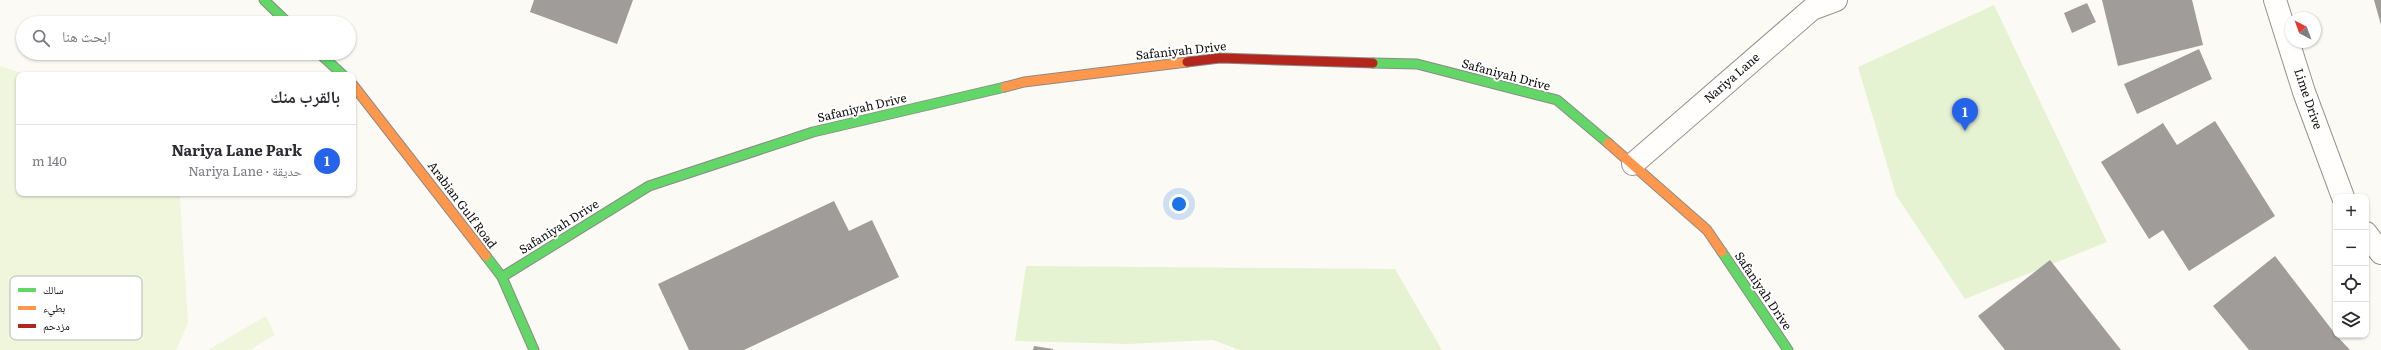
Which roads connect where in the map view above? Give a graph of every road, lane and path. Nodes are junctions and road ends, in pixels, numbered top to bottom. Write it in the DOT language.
graph roads {
  1 [pos="1836,0"];
  2 [pos="2275,0"];
  3 [pos="267,1"];
  4 [pos="1811,4"];
  5 [pos="281,16"];
  6 [pos="326,60"];
  7 [pos="339,72"];
  8 [pos="356,89"];
  9 [pos="1634,164"];
  10 [pos="2342,194"];
  11 [pos="2369,237"];
  12 [pos="2381,253"];
  13 [pos="502,277"];
  14 [pos="534,350"];
  15 [pos="1788,350"];
  1 -- 4 [label="street, Nariya Lane"];
  2 -- 10 [label="street, Lime Drive"];
  3 -- 5 [label="street"];
  4 -- 9 [label="street, Nariya Lane"];
  6 -- 7 [label="street"];
  8 -- 13 [label="street, Arabian Gulf Road"];
  9 -- 13 [label="street, Safaniyah Drive"];
  9 -- 15 [label="street, Safaniyah Drive"];
  11 -- 12 [label="street"];
  13 -- 14 [label="street, Arabian Gulf Road"];
}
